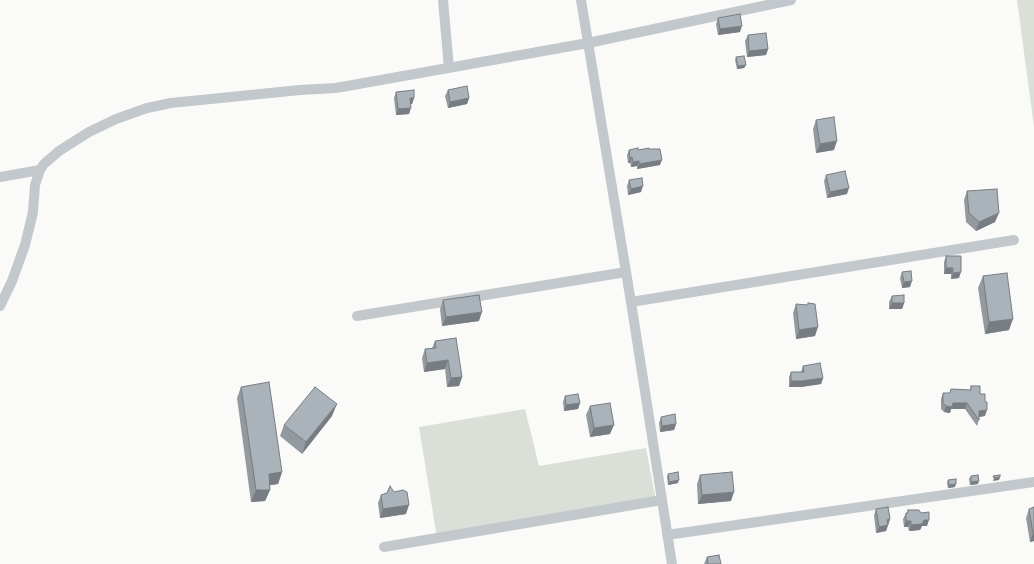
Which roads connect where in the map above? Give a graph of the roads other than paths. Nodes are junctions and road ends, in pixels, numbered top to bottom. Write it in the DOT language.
graph roads {
  1 [pos="443,0"];
  2 [pos="581,0"];
  3 [pos="791,0"];
  4 [pos="588,43"];
  5 [pos="449,68"];
  6 [pos="40,170"];
  7 [pos="0,177"];
  8 [pos="1014,240"];
  9 [pos="626,272"];
  10 [pos="631,302"];
  11 [pos="0,306"];
  12 [pos="357,316"];
  13 [pos="1034,482"];
  14 [pos="662,500"];
  15 [pos="667,535"];
  16 [pos="384,547"];
  17 [pos="672,564"];
  1 -- 5 [label="street"];
  2 -- 4 [label="street"];
  3 -- 4 [label="street"];
  4 -- 5 [label="street"];
  4 -- 9 [label="street"];
  5 -- 6 [label="street"];
  6 -- 7 [label="street"];
  6 -- 11 [label="street"];
  8 -- 10 [label="street"];
  9 -- 10 [label="street"];
  9 -- 12 [label="street"];
  10 -- 14 [label="street"];
  13 -- 15 [label="street"];
  14 -- 15 [label="street"];
  14 -- 16 [label="street"];
  15 -- 17 [label="street"];
}
